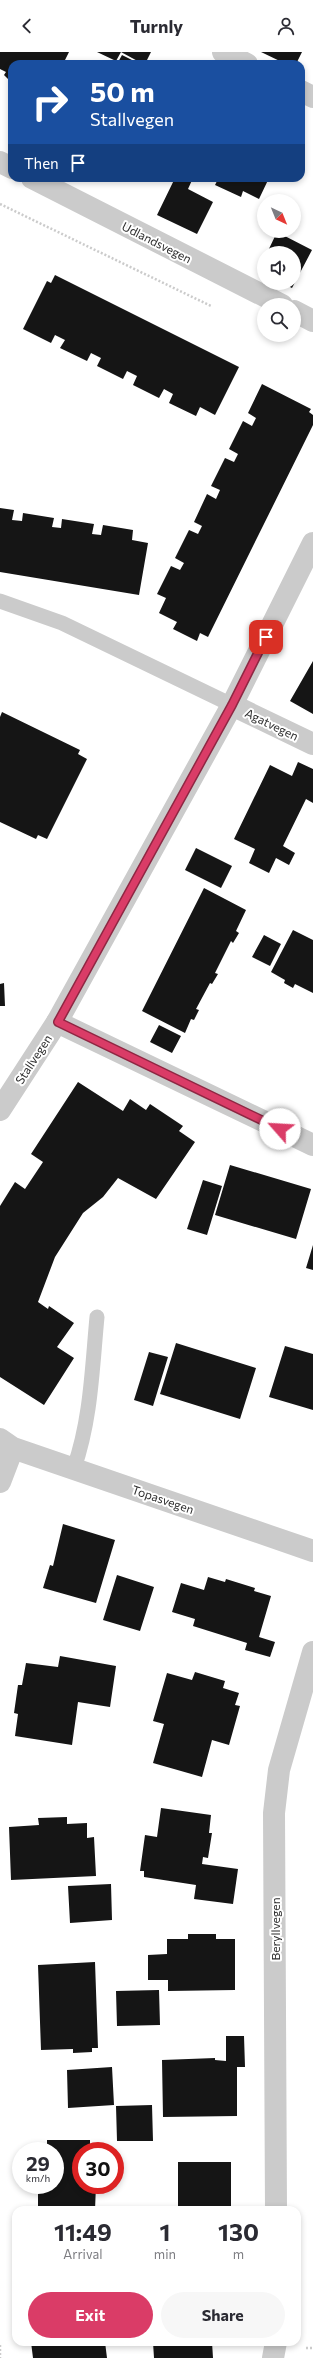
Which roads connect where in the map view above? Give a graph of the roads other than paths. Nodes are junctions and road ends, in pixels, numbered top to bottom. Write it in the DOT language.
graph roads {
  1 [pos="223,52"];
  2 [pos="239,60"];
  3 [pos="40,182"];
  4 [pos="268,298"];
  5 [pos="301,315"];
  6 [pos="313,321"];
  7 [pos="313,543"];
  8 [pos="0,602"];
  9 [pos="232,705"];
  10 [pos="313,744"];
  11 [pos="58,1022"];
  12 [pos="0,1110"];
  13 [pos="313,1145"];
  14 [pos="97,1317"];
  15 [pos="7,1443"];
  16 [pos="74,1468"];
  17 [pos="0,1482"];
  18 [pos="313,1551"];
  19 [pos="313,1652"];
  20 [pos="276,2206"];
  21 [pos="275,2346"];
  22 [pos="273,2358"];
  1 -- 2 [label="street"];
  3 -- 4 [label="street, Udlandsvegen"];
  5 -- 6 [label="street"];
  7 -- 9 [label="street, Stallvegen"];
  8 -- 9 [label="lane"];
  9 -- 10 [label="street, Agatvegen"];
  9 -- 11 [label="street, Stallvegen"];
  11 -- 12 [label="street, Stallvegen"];
  11 -- 13 [label="street"];
  14 -- 16 [label="lane"];
  15 -- 16 [label="street, Topasvegen"];
  15 -- 17 [label="street, Topasvegen"];
  16 -- 18 [label="street, Topasvegen"];
  19 -- 20 [label="street, Beryllvegen"];
  21 -- 22 [label="street"];
}
